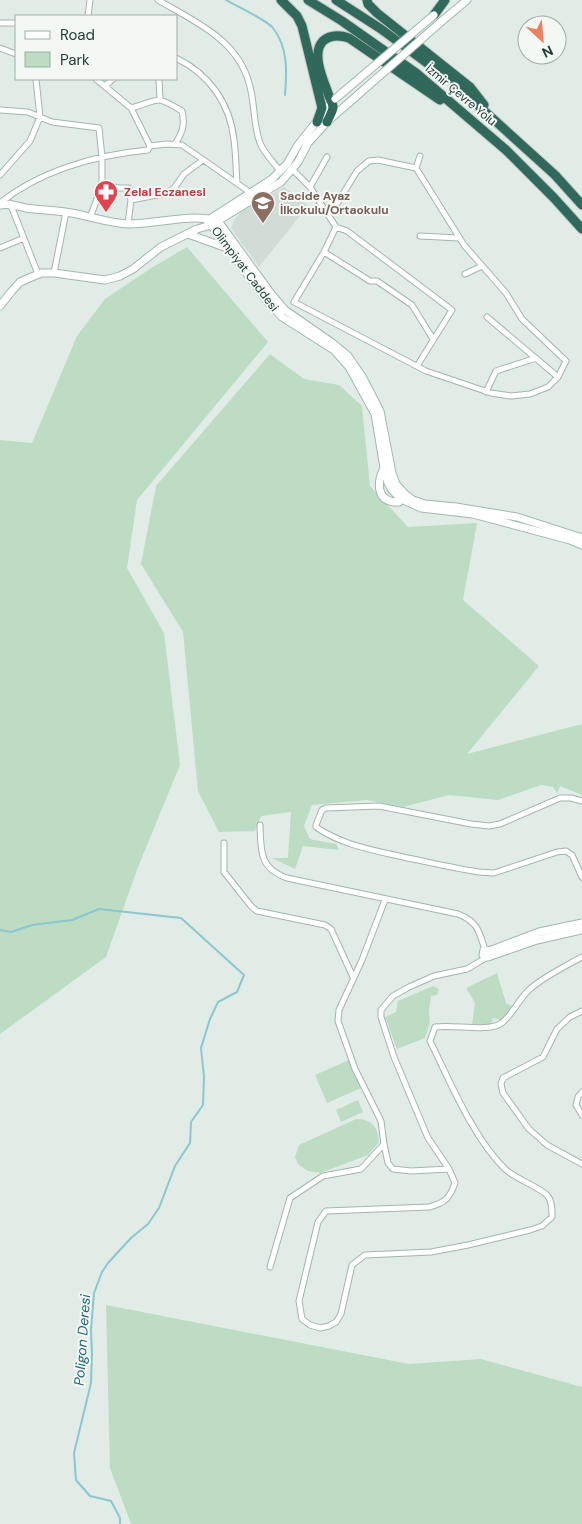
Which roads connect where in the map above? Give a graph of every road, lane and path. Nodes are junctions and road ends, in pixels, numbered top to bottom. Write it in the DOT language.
graph roads {
  1 [pos="90,0"];
  2 [pos="158,0"];
  3 [pos="282,0"];
  4 [pos="308,0"];
  5 [pos="336,0"];
  6 [pos="367,0"];
  7 [pos="445,0"];
  8 [pos="450,0"];
  9 [pos="467,0"];
  10 [pos="434,14"];
  11 [pos="88,15"];
  12 [pos="0,23"];
  13 [pos="15,23"];
  14 [pos="0,48"];
  15 [pos="15,54"];
  16 [pos="178,59"];
  17 [pos="36,80"];
  18 [pos="97,80"];
  19 [pos="112,80"];
  20 [pos="159,80"];
  21 [pos="105,86"];
  22 [pos="160,99"];
  23 [pos="321,101"];
  24 [pos="332,104"];
  25 [pos="344,107"];
  26 [pos="131,108"];
  27 [pos="0,110"];
  28 [pos="40,117"];
  29 [pos="317,122"];
  30 [pos="327,122"];
  31 [pos="499,125"];
  32 [pos="489,135"];
  33 [pos="175,144"];
  34 [pos="150,146"];
  35 [pos="420,156"];
  36 [pos="102,157"];
  37 [pos="327,157"];
  38 [pos="203,160"];
  39 [pos="416,168"];
  40 [pos="292,169"];
  41 [pos="280,172"];
  42 [pos="0,175"];
  43 [pos="236,183"];
  44 [pos="102,184"];
  45 [pos="310,187"];
  46 [pos="251,193"];
  47 [pos="131,200"];
  48 [pos="10,203"];
  49 [pos="0,204"];
  50 [pos="582,205"];
  51 [pos="66,212"];
  52 [pos="328,215"];
  53 [pos="90,218"];
  54 [pos="212,222"];
  55 [pos="128,224"];
  56 [pos="336,227"];
  57 [pos="582,229"];
  58 [pos="188,234"];
  59 [pos="420,236"];
  60 [pos="24,238"];
  61 [pos="459,238"];
  62 [pos="0,248"];
  63 [pos="230,249"];
  64 [pos="324,252"];
  65 [pos="482,266"];
  66 [pos="54,273"];
  67 [pos="38,274"];
  68 [pos="465,274"];
  69 [pos="0,306"];
  70 [pos="487,317"];
  71 [pos="433,339"];
  72 [pos="536,358"];
  73 [pos="417,366"];
  74 [pos="558,377"];
  75 [pos="486,392"];
  76 [pos="384,468"];
  77 [pos="396,484"];
  78 [pos="401,499"];
  79 [pos="582,538"];
  80 [pos="582,545"];
  81 [pos="582,801"];
  82 [pos="260,825"];
  83 [pos="224,843"];
  84 [pos="582,877"];
  85 [pos="385,900"];
  86 [pos="582,923"];
  87 [pos="582,930"];
  88 [pos="488,952"];
  89 [pos="582,956"];
  90 [pos="353,977"];
  91 [pos="582,1011"];
  92 [pos="582,1092"];
  93 [pos="582,1115"];
  94 [pos="384,1144"];
  95 [pos="582,1164"];
  96 [pos="449,1169"];
  97 [pos="270,1267"];
  1 -- 11 [label="street"];
  2 -- 41 [label="street"];
  3 -- 23 [label="highway"];
  4 -- 32 [label="highway, İzmir Çevre Yolu"];
  5 -- 31 [label="highway, İzmir Çevre Yolu"];
  6 -- 31 [label="highway"];
  7 -- 10 [label="highway"];
  8 -- 10 [label="street"];
  9 -- 25 [label="street, bridge"];
  10 -- 24 [label="street, bridge"];
  12 -- 13 [label="street"];
  14 -- 15 [label="street"];
  16 -- 43 [label="street"];
  17 -- 28 [label="street"];
  18 -- 21 [label="street"];
  19 -- 21 [label="street"];
  20 -- 22 [label="street"];
  21 -- 26 [label="street"];
  22 -- 26 [label="street"];
  22 -- 33 [label="street"];
  23 -- 24 [label="highway"];
  23 -- 29 [label="highway"];
  24 -- 25 [label="highway"];
  24 -- 29 [label="street"];
  24 -- 30 [label="highway"];
  24 -- 32 [label="highway"];
  25 -- 30 [label="street"];
  26 -- 34 [label="street"];
  27 -- 28 [label="street"];
  28 -- 36 [label="street"];
  28 -- 42 [label="street"];
  29 -- 41 [label="street"];
  30 -- 40 [label="street"];
  31 -- 50 [label="highway, İzmir Çevre Yolu"];
  32 -- 57 [label="highway, İzmir Çevre Yolu"];
  33 -- 34 [label="street"];
  33 -- 38 [label="street"];
  34 -- 36 [label="street"];
  35 -- 39 [label="street"];
  36 -- 44 [label="street"];
  36 -- 49 [label="street"];
  37 -- 45 [label="street"];
  38 -- 43 [label="street"];
  38 -- 47 [label="street"];
  39 -- 52 [label="street"];
  39 -- 61 [label="street"];
  40 -- 45 [label="street"];
  40 -- 54 [label="street"];
  41 -- 46 [label="street"];
  43 -- 46 [label="street"];
  44 -- 47 [label="street"];
  44 -- 53 [label="street"];
  45 -- 52 [label="street"];
  46 -- 54 [label="street"];
  47 -- 55 [label="street"];
  48 -- 49 [label="street"];
  48 -- 51 [label="street"];
  48 -- 60 [label="street"];
  51 -- 53 [label="street"];
  51 -- 66 [label="street"];
  52 -- 56 [label="street"];
  53 -- 55 [label="street"];
  54 -- 55 [label="street"];
  54 -- 58 [label="street"];
  54 -- 63 [label="street, Olimpiyat Caddesi"];
  54 -- 77 [label="street, Olimpiyat Caddesi"];
  56 -- 64 [label="street"];
  56 -- 71 [label="street"];
  58 -- 63 [label="street"];
  58 -- 66 [label="street"];
  59 -- 61 [label="street"];
  60 -- 62 [label="street"];
  60 -- 67 [label="street"];
  61 -- 65 [label="street"];
  63 -- 76 [label="street, Olimpiyat Caddesi"];
  64 -- 71 [label="street"];
  64 -- 73 [label="street"];
  65 -- 68 [label="street"];
  65 -- 74 [label="street"];
  66 -- 67 [label="street"];
  67 -- 69 [label="street"];
  70 -- 72 [label="street"];
  71 -- 73 [label="street"];
  72 -- 74 [label="street"];
  72 -- 75 [label="street"];
  73 -- 75 [label="street"];
  74 -- 75 [label="street"];
  76 -- 78 [label="street, Olimpiyat Caddesi"];
  76 -- 78 [label="street"];
  77 -- 78 [label="street, Olimpiyat Caddesi"];
  77 -- 79 [label="street"];
  78 -- 80 [label="street"];
  81 -- 84 [label="street"];
  82 -- 85 [label="street"];
  83 -- 90 [label="street"];
  85 -- 88 [label="street"];
  85 -- 90 [label="street"];
  86 -- 88 [label="street"];
  87 -- 88 [label="street"];
  88 -- 96 [label="street"];
  89 -- 96 [label="street"];
  90 -- 94 [label="street"];
  91 -- 95 [label="street"];
  92 -- 93 [label="street"];
  94 -- 96 [label="street"];
  94 -- 97 [label="street"];
}
